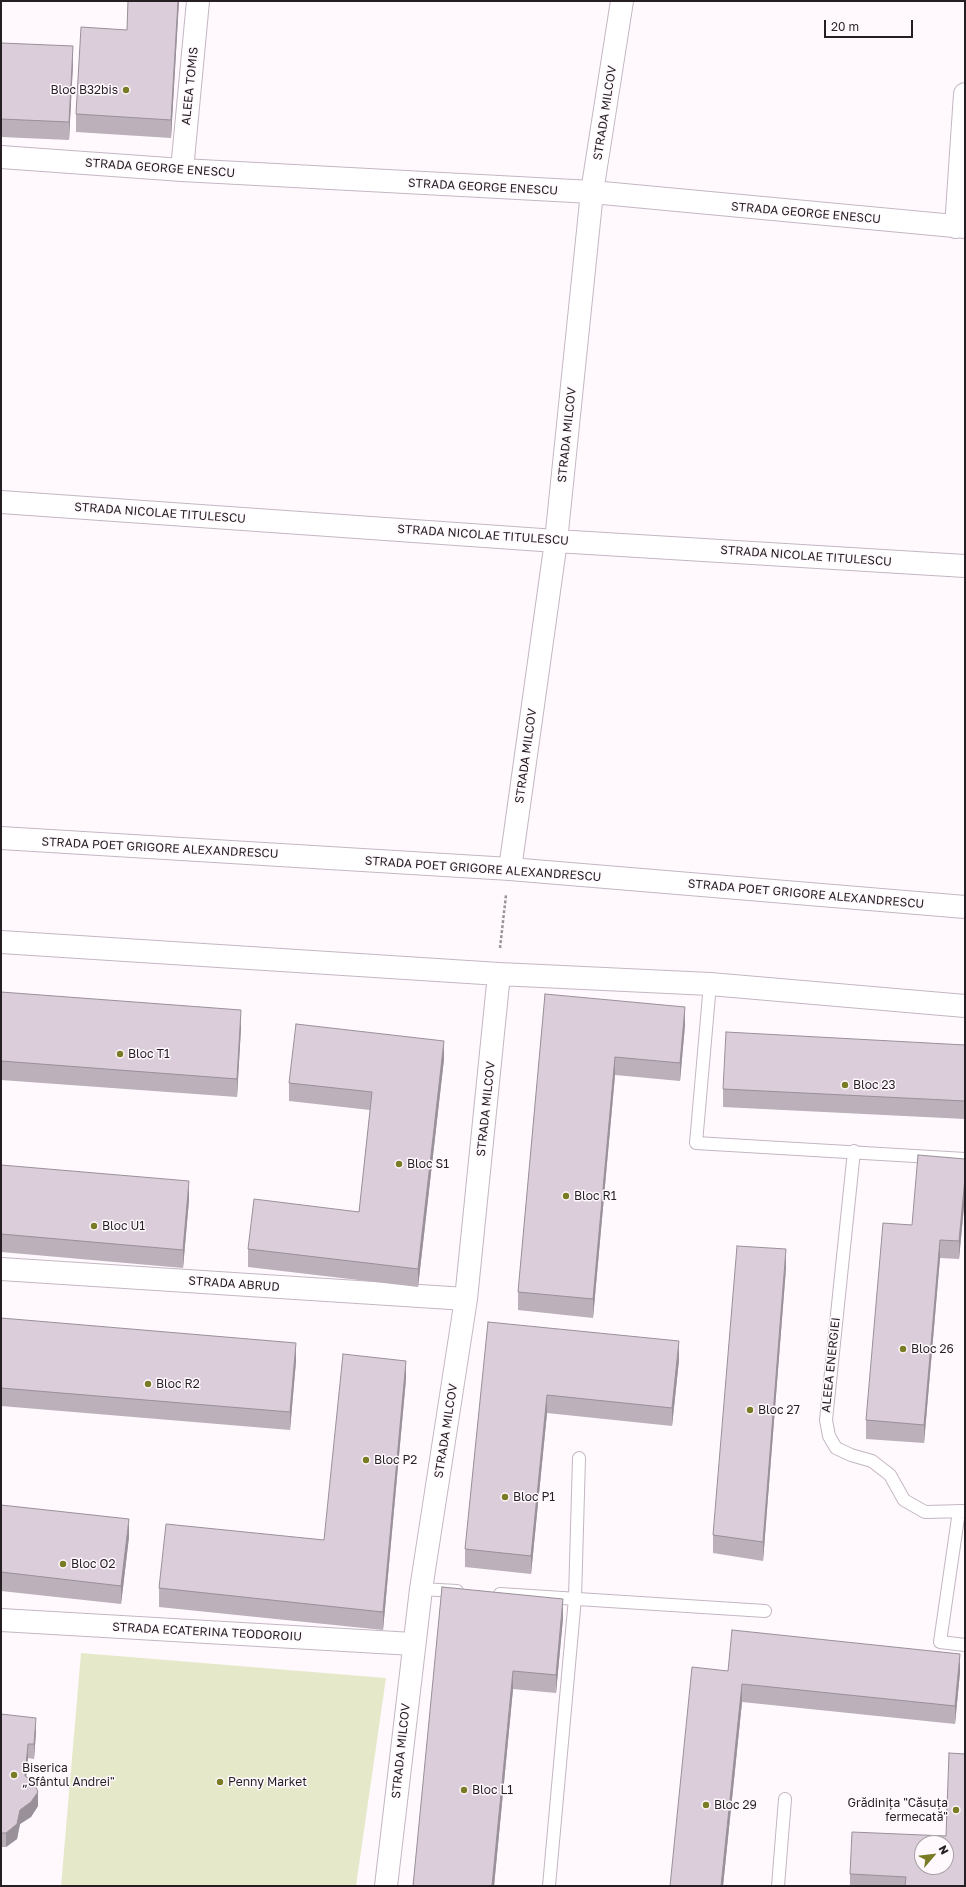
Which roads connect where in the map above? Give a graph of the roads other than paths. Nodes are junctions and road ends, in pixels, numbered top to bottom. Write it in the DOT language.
graph roads {
  1 [pos="198,1"];
  2 [pos="622,1"];
  3 [pos="965,94"];
  4 [pos="1,157"];
  5 [pos="182,170"];
  6 [pos="592,192"];
  7 [pos="961,227"];
  8 [pos="1,502"];
  9 [pos="556,541"];
  10 [pos="965,566"];
  11 [pos="1,838"];
  12 [pos="510,869"];
  13 [pos="965,907"];
  14 [pos="1,942"];
  15 [pos="499,974"];
  16 [pos="710,984"];
  17 [pos="965,1006"];
  18 [pos="854,1151"];
  19 [pos="965,1159"];
  20 [pos="1,1269"];
  21 [pos="466,1299"];
  22 [pos="580,1458"];
  23 [pos="962,1511"];
  24 [pos="421,1589"];
  25 [pos="467,1592"];
  26 [pos="490,1593"];
  27 [pos="575,1598"];
  28 [pos="765,1611"];
  29 [pos="1,1620"];
  30 [pos="413,1644"];
  31 [pos="965,1645"];
  32 [pos="785,1799"];
  33 [pos="386,1886"];
  34 [pos="549,1886"];
  35 [pos="778,1886"];
  1 -- 5 [label="street, ALEEA TOMIS"];
  2 -- 6 [label="street, STRADA MILCOV"];
  3 -- 7 [label="street"];
  4 -- 5 [label="street, STRADA GEORGE ENESCU"];
  5 -- 6 [label="street, STRADA GEORGE ENESCU"];
  6 -- 7 [label="street, STRADA GEORGE ENESCU"];
  6 -- 9 [label="street, STRADA MILCOV"];
  8 -- 9 [label="street, STRADA NICOLAE TITULESCU"];
  9 -- 10 [label="street, STRADA NICOLAE TITULESCU"];
  9 -- 12 [label="street, STRADA MILCOV"];
  11 -- 12 [label="street, STRADA POET GRIGORE ALEXANDRESCU"];
  12 -- 13 [label="street, STRADA POET GRIGORE ALEXANDRESCU"];
  14 -- 15 [label="street"];
  15 -- 16 [label="street"];
  15 -- 21 [label="street, STRADA MILCOV"];
  16 -- 17 [label="street"];
  16 -- 18 [label="lane"];
  18 -- 19 [label="lane"];
  18 -- 23 [label="lane, ALEEA ENERGIEI"];
  20 -- 21 [label="street, STRADA ABRUD"];
  21 -- 24 [label="street, STRADA MILCOV"];
  22 -- 27 [label="lane"];
  23 -- 31 [label="lane"];
  24 -- 25 [label="lane"];
  24 -- 30 [label="street, STRADA MILCOV"];
  26 -- 27 [label="lane"];
  27 -- 28 [label="lane"];
  27 -- 34 [label="lane"];
  29 -- 30 [label="street, STRADA ECATERINA TEODOROIU"];
  30 -- 33 [label="street, STRADA MILCOV"];
  32 -- 35 [label="lane"];
}
